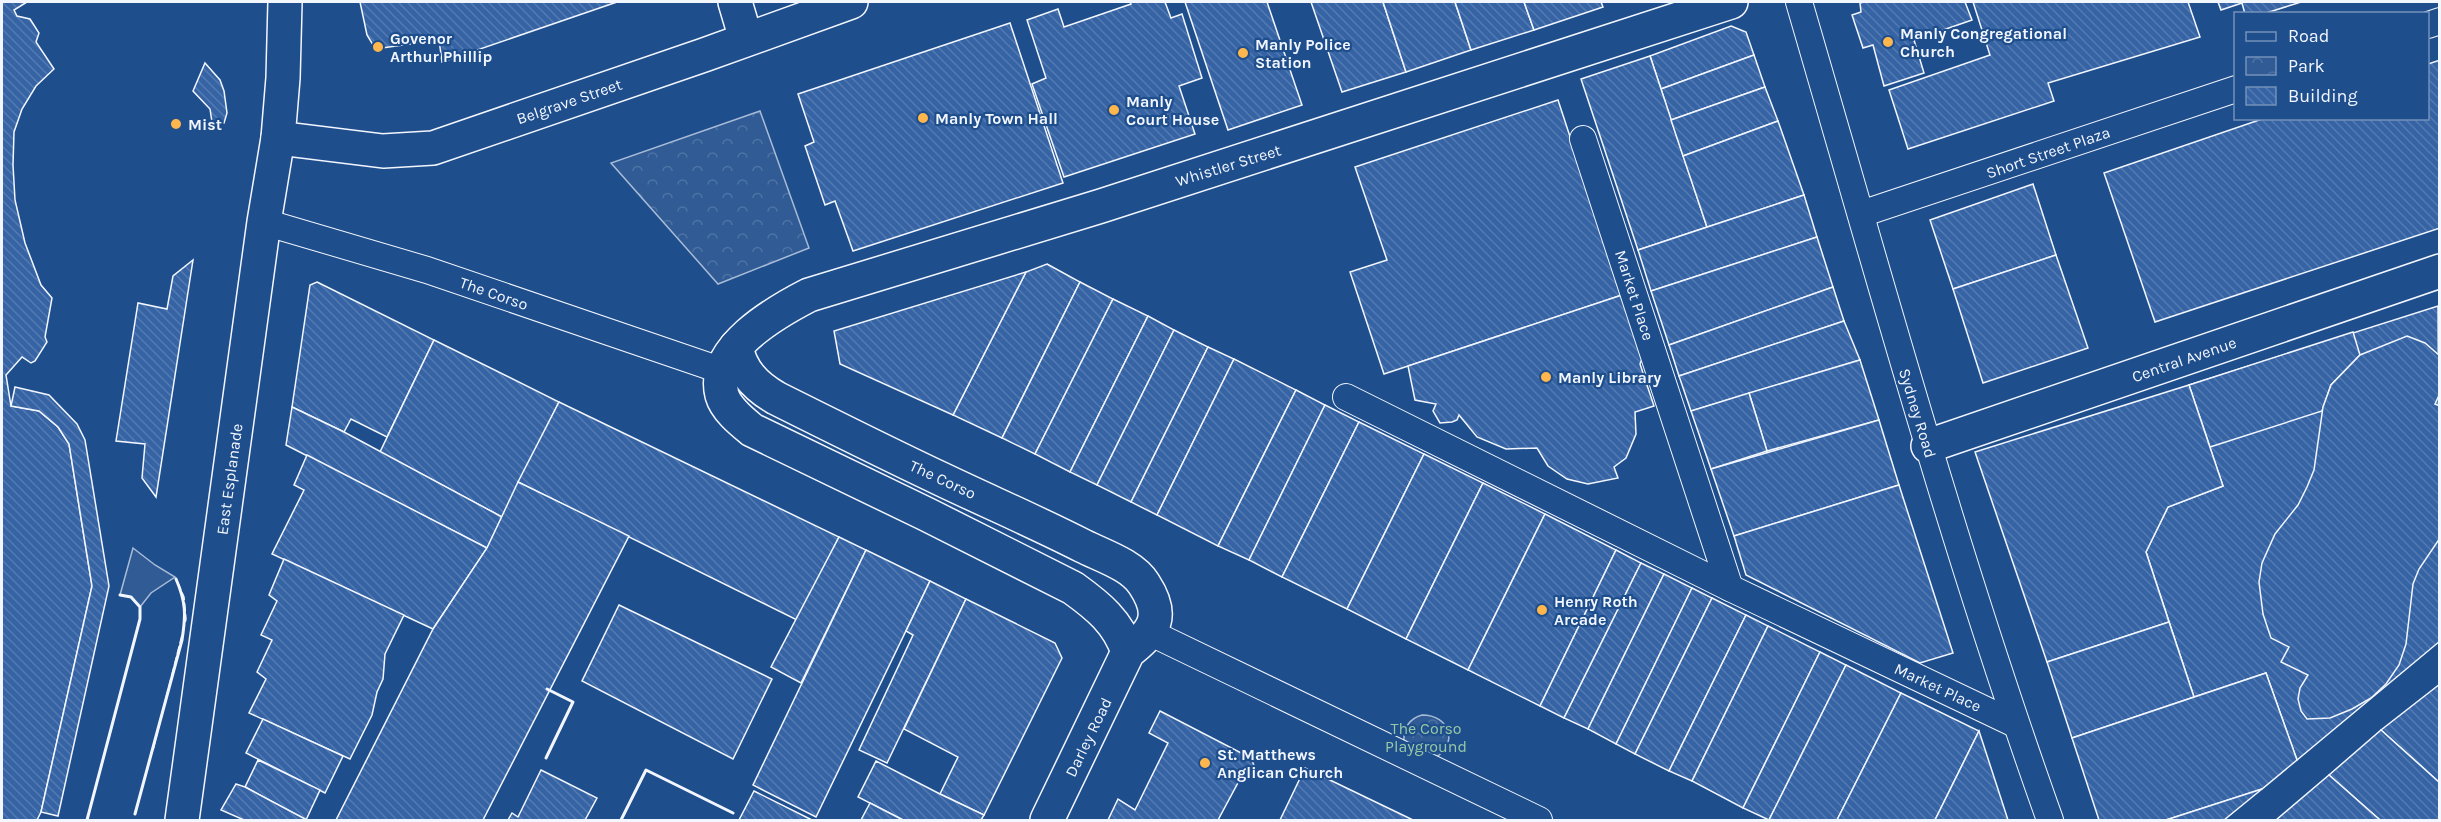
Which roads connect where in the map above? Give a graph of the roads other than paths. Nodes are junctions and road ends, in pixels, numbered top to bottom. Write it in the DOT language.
graph roads {
  1 [pos="285,2"];
  2 [pos="735,2"];
  3 [pos="851,2"];
  4 [pos="1731,2"];
  5 [pos="1799,2"];
  6 [pos="746,39"];
  7 [pos="2234,89"];
  8 [pos="278,138"];
  9 [pos="1583,140"];
  10 [pos="1861,214"];
  11 [pos="264,222"];
  12 [pos="2439,272"];
  13 [pos="729,359"];
  14 [pos="1346,397"];
  15 [pos="1928,446"];
  16 [pos="1730,588"];
  17 [pos="1139,643"];
  18 [pos="2015,724"];
  19 [pos="182,820"];
  20 [pos="1047,820"];
  21 [pos="1539,820"];
  22 [pos="2050,820"];
  1 -- 8 [label="street, East Esplanade"];
  2 -- 6 [label="street"];
  3 -- 6 [label="street, Belgrave Street"];
  4 -- 13 [label="street, Whistler Street"];
  5 -- 10 [label="street, Sydney Road"];
  6 -- 8 [label="street, Belgrave Street"];
  7 -- 10 [label="street, Short Street Plaza"];
  8 -- 11 [label="street, East Esplanade"];
  9 -- 16 [label="street, Market Place"];
  10 -- 15 [label="street, Sydney Road"];
  11 -- 13 [label="street, The Corso"];
  11 -- 19 [label="street, East Esplanade"];
  12 -- 15 [label="street, Central Avenue"];
  13 -- 17 [label="street"];
  13 -- 17 [label="street, The Corso"];
  14 -- 16 [label="street, Market Place"];
  15 -- 18 [label="street, Sydney Road"];
  16 -- 18 [label="street, Market Place"];
  17 -- 20 [label="street, Darley Road"];
  17 -- 21 [label="street"];
  18 -- 22 [label="street, Sydney Road"];
}
